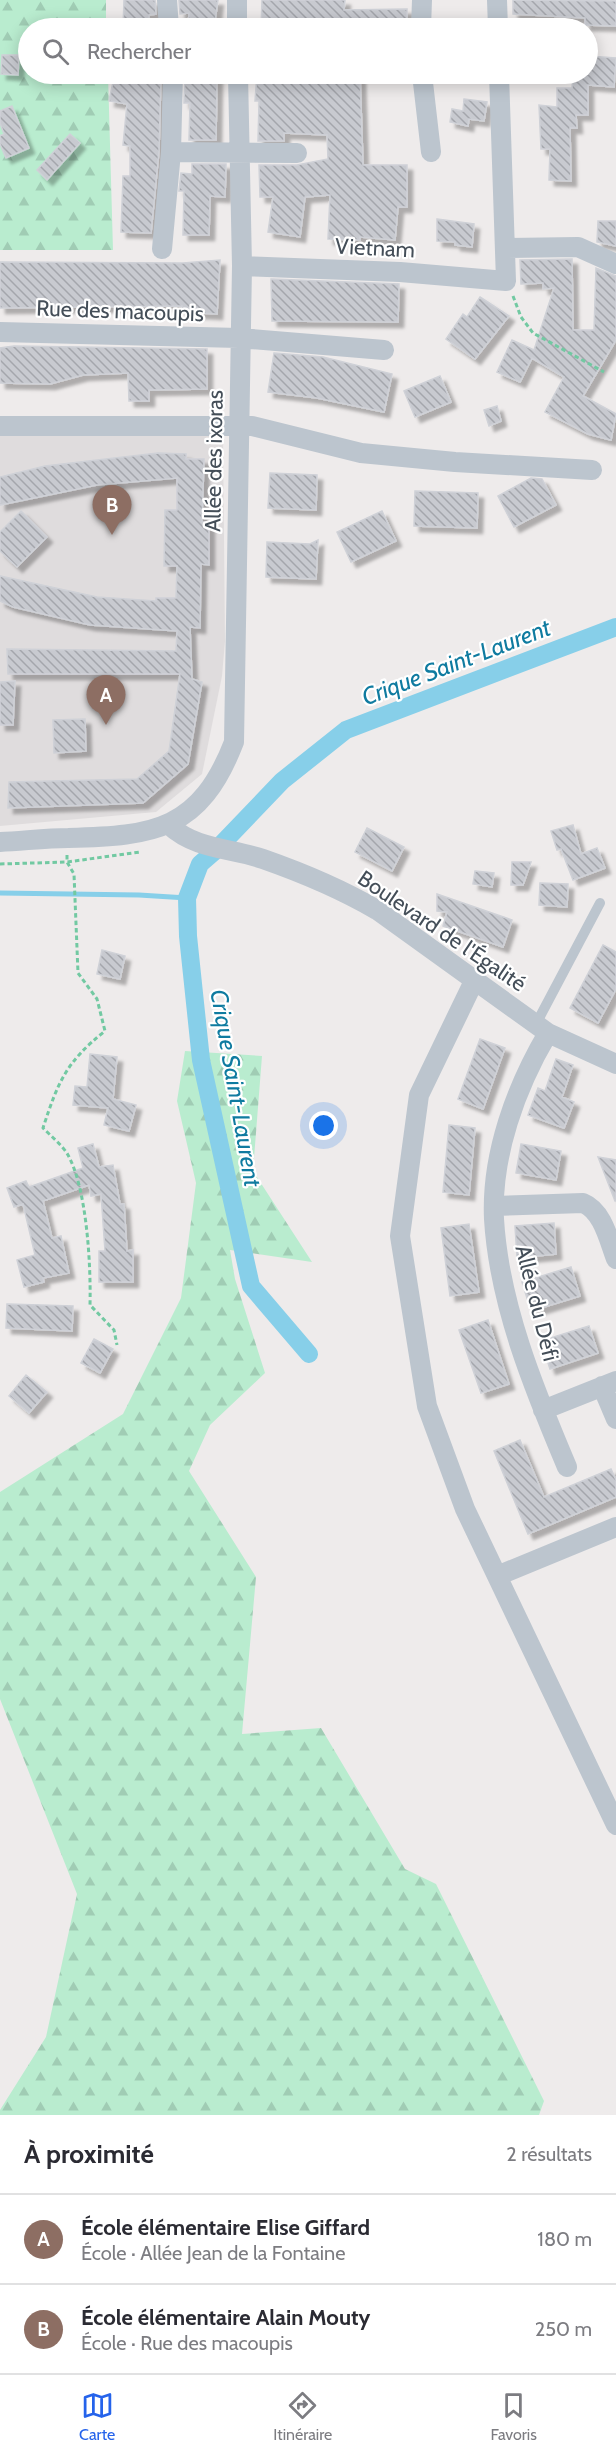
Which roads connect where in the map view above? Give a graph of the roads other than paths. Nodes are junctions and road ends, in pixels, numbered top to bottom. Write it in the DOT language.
graph roads {
  1 [pos="167,0"];
  2 [pos="237,0"];
  3 [pos="422,0"];
  4 [pos="497,0"];
  5 [pos="169,18"];
  6 [pos="237,18"];
  7 [pos="421,18"];
  8 [pos="498,18"];
  9 [pos="173,84"];
  10 [pos="238,84"];
  11 [pos="423,84"];
  12 [pos="499,84"];
  13 [pos="171,152"];
  14 [pos="431,152"];
  15 [pos="297,153"];
  16 [pos="242,154"];
  17 [pos="505,248"];
  18 [pos="162,249"];
  19 [pos="616,264"];
  20 [pos="242,266"];
  21 [pos="0,332"];
  22 [pos="239,338"];
  23 [pos="384,350"];
  24 [pos="0,426"];
  25 [pos="238,426"];
  26 [pos="592,470"];
  27 [pos="169,825"];
  28 [pos="0,842"];
  29 [pos="600,903"];
  30 [pos="474,981"];
  31 [pos="542,1029"];
  32 [pos="616,1064"];
  33 [pos="494,1206"];
  34 [pos="616,1259"];
  35 [pos="609,1384"];
  36 [pos="543,1410"];
  37 [pos="616,1419"];
  38 [pos="567,1467"];
  39 [pos="616,1527"];
  40 [pos="497,1576"];
  41 [pos="616,1825"];
  1 -- 5 [label="street"];
  2 -- 6 [label="street"];
  3 -- 7 [label="street"];
  4 -- 8 [label="street"];
  9 -- 13 [label="street"];
  10 -- 16 [label="street, Allée des ixoras"];
  11 -- 14 [label="street"];
  12 -- 17 [label="street"];
  13 -- 16 [label="street"];
  13 -- 18 [label="street"];
  15 -- 16 [label="street"];
  16 -- 20 [label="street, Allée des ixoras"];
  17 -- 19 [label="street"];
  17 -- 20 [label="street, Vietnam"];
  20 -- 22 [label="street, Allée des ixoras"];
  21 -- 22 [label="street, Rue des macoupis"];
  22 -- 23 [label="street, Rue des macoupis"];
  22 -- 25 [label="street, Allée des ixoras"];
  24 -- 25 [label="street"];
  25 -- 26 [label="street"];
  25 -- 27 [label="street, Allée des ixoras"];
  27 -- 28 [label="street"];
  27 -- 30 [label="street, Boulevard de l'Égalité"];
  29 -- 31 [label="lane"];
  30 -- 31 [label="street, Boulevard de l'Égalité"];
  30 -- 40 [label="street"];
  31 -- 32 [label="street, Boulevard de l'Égalité"];
  31 -- 33 [label="street, Allée du Défi"];
  33 -- 34 [label="street"];
  33 -- 36 [label="street, Allée du Défi"];
  35 -- 36 [label="street"];
  35 -- 37 [label="street"];
  36 -- 38 [label="street, Allée du Défi"];
  39 -- 40 [label="street"];
  40 -- 41 [label="street"];
}
